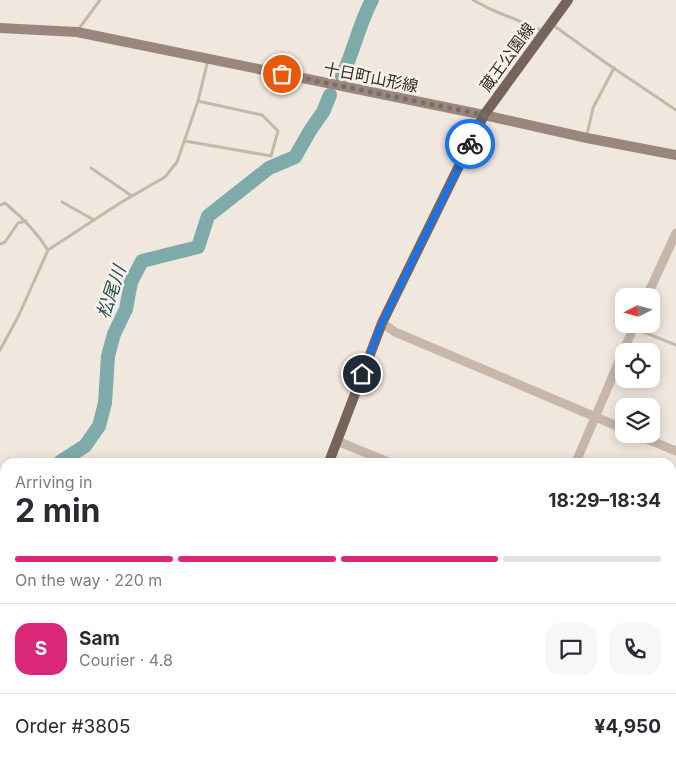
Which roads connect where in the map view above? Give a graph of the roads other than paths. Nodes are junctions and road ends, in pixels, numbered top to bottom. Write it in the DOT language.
graph roads {
  1 [pos="100,0"];
  2 [pos="473,0"];
  3 [pos="568,0"];
  4 [pos="547,27"];
  5 [pos="0,28"];
  6 [pos="77,32"];
  7 [pos="208,59"];
  8 [pos="614,68"];
  9 [pos="198,101"];
  10 [pos="676,110"];
  11 [pos="484,115"];
  12 [pos="587,138"];
  13 [pos="185,141"];
  14 [pos="676,155"];
  15 [pos="91,168"];
  16 [pos="132,196"];
  17 [pos="62,202"];
  18 [pos="0,205"];
  19 [pos="94,220"];
  20 [pos="27,221"];
  21 [pos="676,233"];
  22 [pos="0,244"];
  23 [pos="673,247"];
  24 [pos="48,250"];
  25 [pos="651,288"];
  26 [pos="382,323"];
  27 [pos="632,333"];
  28 [pos="650,333"];
  29 [pos="676,345"];
  30 [pos="0,350"];
  31 [pos="595,417"];
  32 [pos="615,425"];
  33 [pos="337,441"];
  34 [pos="657,443"];
  35 [pos="676,451"];
  36 [pos="331,458"];
  37 [pos="378,458"];
  38 [pos="578,458"];
  1 -- 6 [label="lane"];
  2 -- 4 [label="lane"];
  3 -- 4 [label="main road, 蔵王公園線"];
  4 -- 8 [label="lane"];
  4 -- 11 [label="main road, 蔵王公園線"];
  5 -- 6 [label="main road, 十日町山形線"];
  6 -- 7 [label="main road, 十日町山形線"];
  7 -- 9 [label="lane"];
  7 -- 11 [label="main road, 十日町山形線"];
  8 -- 10 [label="lane"];
  8 -- 12 [label="lane"];
  9 -- 13 [label="lane"];
  9 -- 13 [label="lane"];
  11 -- 12 [label="main road, 十日町山形線"];
  11 -- 26 [label="main road, 蔵王公園線"];
  12 -- 14 [label="main road, 十日町山形線"];
  13 -- 16 [label="lane"];
  15 -- 16 [label="lane"];
  16 -- 19 [label="lane"];
  17 -- 19 [label="lane"];
  18 -- 20 [label="lane"];
  19 -- 24 [label="lane"];
  20 -- 22 [label="lane"];
  20 -- 24 [label="lane"];
  21 -- 23 [label="street"];
  23 -- 25 [label="street"];
  24 -- 30 [label="lane"];
  26 -- 31 [label="street"];
  26 -- 33 [label="main road, 蔵王公園線"];
  27 -- 31 [label="street"];
  28 -- 29 [label="lane"];
  31 -- 32 [label="street"];
  31 -- 38 [label="street"];
  33 -- 36 [label="main road, 蔵王公園線"];
  33 -- 37 [label="street"];
  34 -- 35 [label="street"];
}
